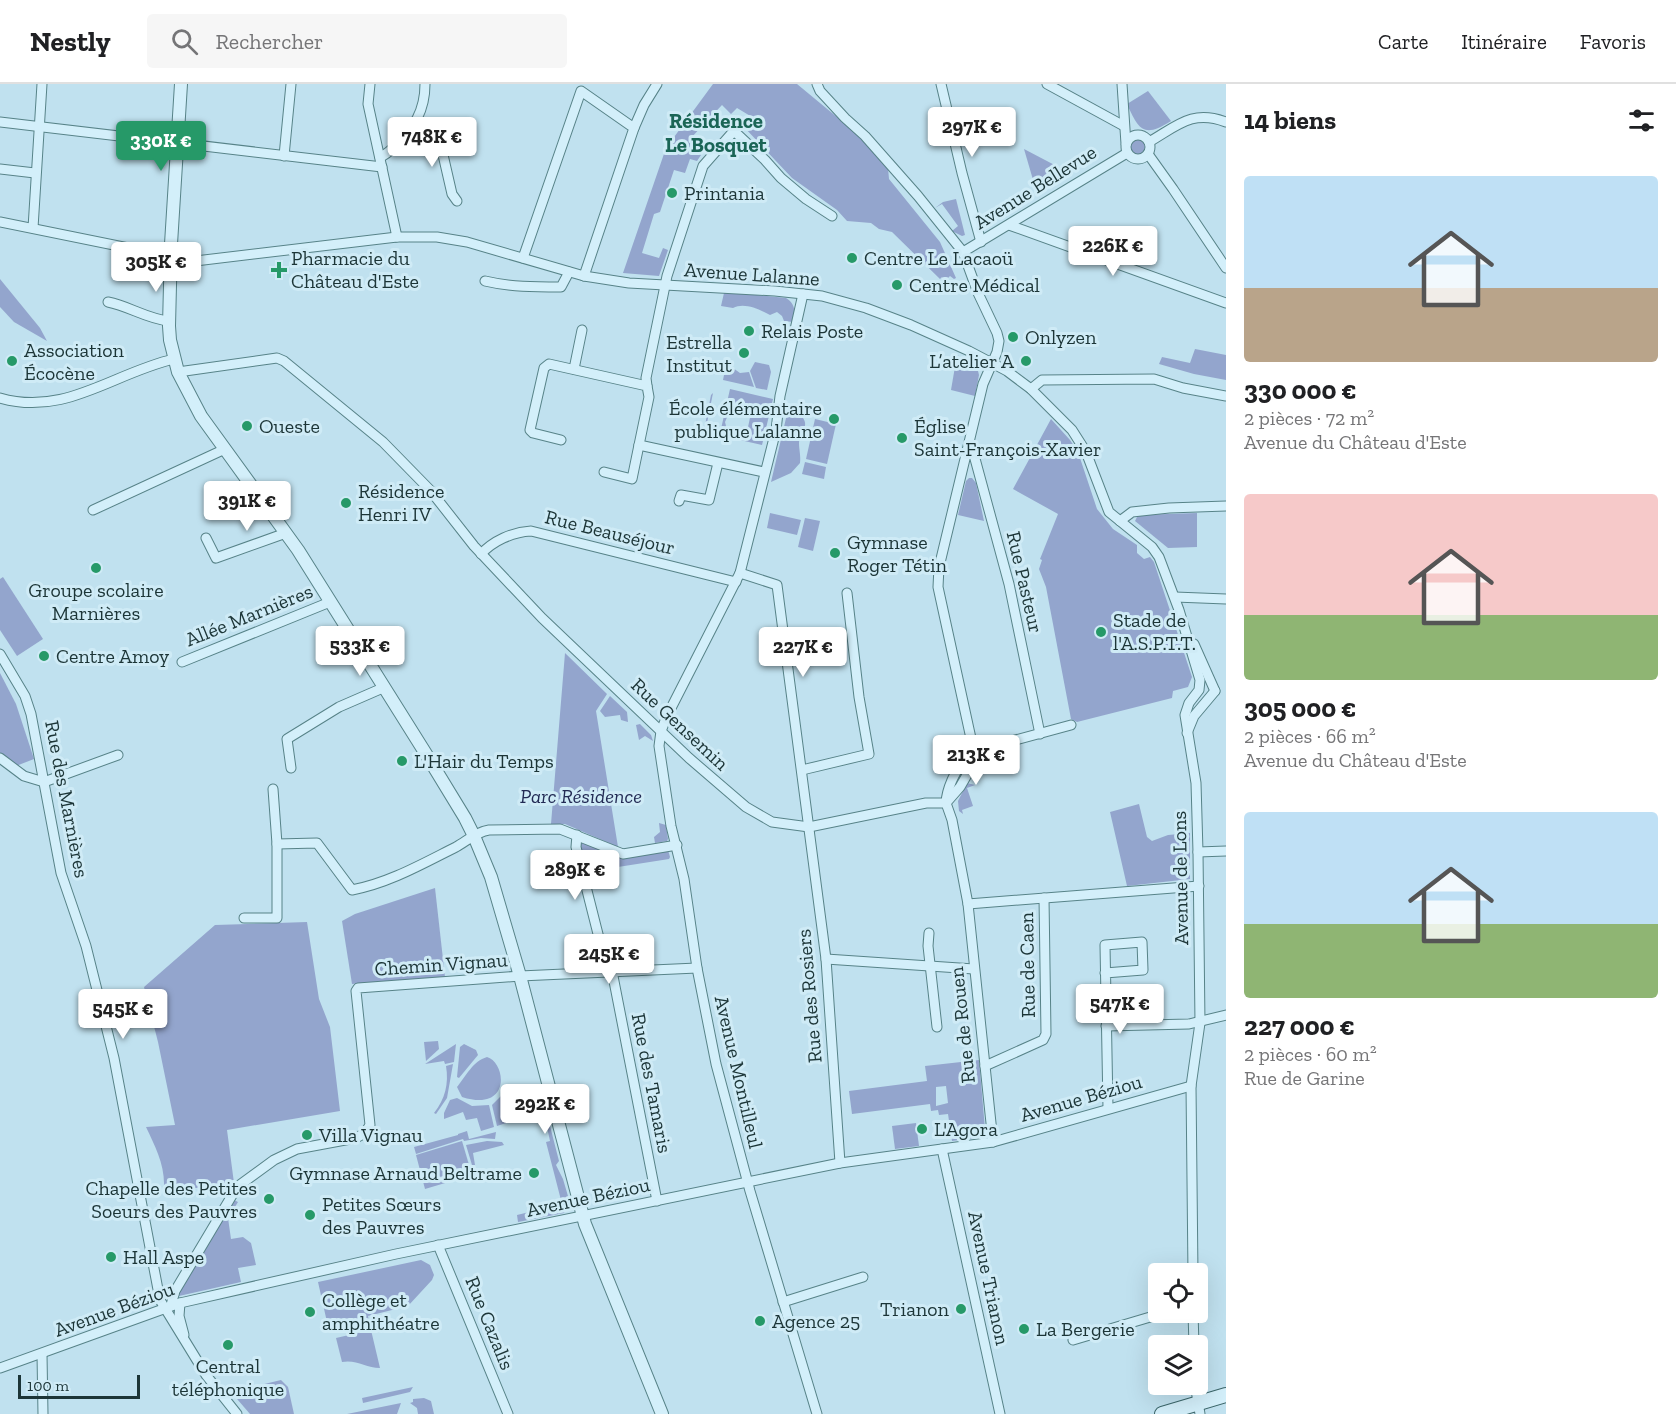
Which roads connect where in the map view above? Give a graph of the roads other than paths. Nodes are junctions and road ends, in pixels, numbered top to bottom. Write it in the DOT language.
graph roads {
  1 [pos="42,84"];
  2 [pos="181,84"];
  3 [pos="291,84"];
  4 [pos="370,84"];
  5 [pos="425,84"];
  6 [pos="572,84"];
  7 [pos="657,84"];
  8 [pos="817,84"];
  9 [pos="941,84"];
  10 [pos="1047,84"];
  11 [pos="1122,84"];
  12 [pos="581,91"];
  13 [pos="1124,121"];
  14 [pos="0,122"];
  15 [pos="1226,122"];
  16 [pos="416,123"];
  17 [pos="39,126"];
  18 [pos="634,128"];
  19 [pos="1139,135"];
  20 [pos="1149,142"];
  21 [pos="178,143"];
  22 [pos="1126,148"];
  23 [pos="1148,154"];
  24 [pos="284,156"];
  25 [pos="381,162"];
  26 [pos="0,169"];
  27 [pos="35,173"];
  28 [pos="457,201"];
  29 [pos="832,216"];
  30 [pos="0,222"];
  31 [pos="1010,225"];
  32 [pos="33,228"];
  33 [pos="397,237"];
  34 [pos="981,242"];
  35 [pos="963,252"];
  36 [pos="523,258"];
  37 [pos="171,261"];
  38 [pos="1226,268"];
  39 [pos="569,272"];
  40 [pos="584,276"];
  41 [pos="485,280"];
  42 [pos="664,286"];
  43 [pos="803,294"];
  44 [pos="108,302"];
  45 [pos="1226,303"];
  46 [pos="170,321"];
  47 [pos="582,330"];
  48 [pos="174,359"];
  49 [pos="992,363"];
  50 [pos="574,369"];
  51 [pos="178,372"];
  52 [pos="647,386"];
  53 [pos="1030,389"];
  54 [pos="1226,396"];
  55 [pos="0,398"];
  56 [pos="970,439"];
  57 [pos="561,440"];
  58 [pos="639,445"];
  59 [pos="225,449"];
  60 [pos="718,463"];
  61 [pos="604,472"];
  62 [pos="764,472"];
  63 [pos="679,501"];
  64 [pos="1226,506"];
  65 [pos="93,510"];
  66 [pos="1120,521"];
  67 [pos="286,532"];
  68 [pos="206,538"];
  69 [pos="480,554"];
  70 [pos="738,578"];
  71 [pos="847,593"];
  72 [pos="1175,597"];
  73 [pos="1226,599"];
  74 [pos="330,602"];
  75 [pos="1179,610"];
  76 [pos="0,654"];
  77 [pos="182,662"];
  78 [pos="385,687"];
  79 [pos="1199,690"];
  80 [pos="1215,691"];
  81 [pos="1226,692"];
  82 [pos="1071,724"];
  83 [pos="661,730"];
  84 [pos="1187,733"];
  85 [pos="1040,734"];
  86 [pos="972,742"];
  87 [pos="982,749"];
  88 [pos="118,755"];
  89 [pos="0,758"];
  90 [pos="291,768"];
  91 [pos="802,770"];
  92 [pos="44,782"];
  93 [pos="273,789"];
  94 [pos="946,803"];
  95 [pos="809,827"];
  96 [pos="577,835"];
  97 [pos="474,836"];
  98 [pos="277,844"];
  99 [pos="676,844"];
  100 [pos="1226,851"];
  101 [pos="1198,852"];
  102 [pos="1199,886"];
  103 [pos="1044,898"];
  104 [pos="968,904"];
  105 [pos="244,918"];
  106 [pos="929,933"];
  107 [pos="826,959"];
  108 [pos="930,967"];
  109 [pos="697,968"];
  110 [pos="974,969"];
  111 [pos="600,971"];
  112 [pos="612,971"];
  113 [pos="1105,973"];
  114 [pos="520,976"];
  115 [pos="1226,1016"];
  116 [pos="1200,1023"];
  117 [pos="1107,1026"];
  118 [pos="937,1027"];
  119 [pos="985,1066"];
  120 [pos="1191,1086"];
  121 [pos="1108,1108"];
  122 [pos="993,1142"];
  123 [pos="942,1149"];
  124 [pos="840,1163"];
  125 [pos="747,1182"];
  126 [pos="657,1201"];
  127 [pos="582,1216"];
  128 [pos="438,1245"];
  129 [pos="1193,1263"];
  130 [pos="863,1277"];
  131 [pos="783,1302"];
  132 [pos="171,1305"];
  133 [pos="1148,1318"];
  134 [pos="1073,1340"];
  135 [pos="187,1346"];
  136 [pos="42,1354"];
  137 [pos="0,1368"];
  138 [pos="1226,1395"];
  139 [pos="1199,1409"];
  140 [pos="43,1414"];
  141 [pos="237,1414"];
  142 [pos="508,1414"];
  143 [pos="662,1414"];
  144 [pos="817,1414"];
  145 [pos="1000,1414"];
  146 [pos="1162,1414"];
  1 -- 17 [label="street"];
  2 -- 21 [label="street"];
  3 -- 24 [label="street"];
  4 -- 25 [label="street"];
  5 -- 16 [label="street"];
  6 -- 12 [label="street"];
  7 -- 18 [label="street"];
  8 -- 35 [label="street"];
  9 -- 34 [label="street"];
  10 -- 13 [label="street"];
  11 -- 13 [label="street"];
  12 -- 18 [label="street"];
  12 -- 36 [label="street"];
  13 -- 19 [label="street"];
  13 -- 22 [label="street"];
  14 -- 17 [label="street"];
  15 -- 20 [label="street"];
  16 -- 25 [label="street"];
  16 -- 28 [label="street"];
  17 -- 21 [label="street"];
  17 -- 27 [label="street"];
  18 -- 40 [label="street"];
  19 -- 20 [label="street"];
  19 -- 22 [label="street"];
  20 -- 23 [label="street"];
  21 -- 24 [label="street"];
  21 -- 37 [label="street"];
  22 -- 23 [label="street"];
  22 -- 31 [label="street, Avenue Bellevue"];
  23 -- 38 [label="street"];
  24 -- 25 [label="street"];
  25 -- 33 [label="street"];
  26 -- 27 [label="street"];
  27 -- 32 [label="street"];
  29 -- 42 [label="street"];
  30 -- 32 [label="street"];
  31 -- 34 [label="street, Avenue Bellevue"];
  31 -- 45 [label="street"];
  32 -- 37 [label="street"];
  33 -- 36 [label="street, Avenue Lalanne"];
  33 -- 37 [label="street, Avenue Lalanne"];
  34 -- 35 [label="street, Avenue Bellevue"];
  35 -- 49 [label="street"];
  36 -- 39 [label="street, Avenue Lalanne"];
  37 -- 46 [label="street"];
  39 -- 40 [label="street, Avenue Lalanne"];
  39 -- 41 [label="street"];
  40 -- 42 [label="street, Avenue Lalanne"];
  42 -- 43 [label="street, Avenue Lalanne"];
  42 -- 52 [label="street"];
  43 -- 49 [label="street, Avenue Lalanne"];
  43 -- 62 [label="street"];
  44 -- 46 [label="street"];
  46 -- 48 [label="street"];
  47 -- 50 [label="street"];
  48 -- 51 [label="street"];
  48 -- 55 [label="street"];
  49 -- 53 [label="street"];
  49 -- 56 [label="street"];
  50 -- 52 [label="street"];
  50 -- 57 [label="street"];
  51 -- 59 [label="street"];
  51 -- 69 [label="street, Rue Gensemin"];
  52 -- 58 [label="street"];
  53 -- 54 [label="street"];
  53 -- 66 [label="street"];
  56 -- 85 [label="street, Rue Pasteur"];
  56 -- 86 [label="street"];
  58 -- 60 [label="street"];
  58 -- 61 [label="street"];
  59 -- 65 [label="street"];
  59 -- 67 [label="street"];
  60 -- 62 [label="street"];
  60 -- 63 [label="street"];
  62 -- 70 [label="street"];
  64 -- 66 [label="street"];
  66 -- 72 [label="street"];
  67 -- 68 [label="street"];
  67 -- 74 [label="street"];
  69 -- 70 [label="street, Rue Beauséjour"];
  69 -- 83 [label="street, Rue Gensemin"];
  70 -- 83 [label="street"];
  70 -- 91 [label="street, Rue Beauséjour"];
  71 -- 91 [label="street"];
  72 -- 73 [label="street"];
  72 -- 75 [label="street"];
  74 -- 77 [label="street, Allée Marnières"];
  74 -- 78 [label="street"];
  75 -- 79 [label="street"];
  75 -- 80 [label="street"];
  76 -- 92 [label="street, Rue des Marnières"];
  78 -- 90 [label="street"];
  78 -- 97 [label="street"];
  79 -- 80 [label="street"];
  79 -- 84 [label="street, Avenue de Lons"];
  80 -- 81 [label="street"];
  80 -- 84 [label="street"];
  82 -- 85 [label="street"];
  83 -- 95 [label="street, Rue Gensemin"];
  83 -- 99 [label="street, Avenue Montilleul"];
  84 -- 101 [label="street, Avenue de Lons"];
  85 -- 87 [label="street"];
  86 -- 87 [label="street"];
  86 -- 94 [label="street"];
  87 -- 94 [label="street"];
  88 -- 92 [label="street"];
  89 -- 92 [label="street"];
  91 -- 95 [label="street, Rue des Rosiers"];
  92 -- 132 [label="street, Rue des Marnières"];
  93 -- 98 [label="street"];
  94 -- 95 [label="street, Rue Gensemin"];
  94 -- 104 [label="street"];
  95 -- 107 [label="street, Rue des Rosiers"];
  96 -- 97 [label="street"];
  96 -- 99 [label="street"];
  96 -- 111 [label="street"];
  97 -- 98 [label="street"];
  97 -- 114 [label="street"];
  98 -- 105 [label="street"];
  99 -- 109 [label="street, Avenue Montilleul"];
  100 -- 101 [label="street"];
  101 -- 102 [label="street, Avenue de Lons"];
  102 -- 103 [label="street"];
  102 -- 116 [label="street, Avenue de Lons"];
  103 -- 104 [label="street"];
  103 -- 119 [label="street, Rue de Caen"];
  104 -- 110 [label="street, Rue de Rouen"];
  106 -- 108 [label="street"];
  107 -- 108 [label="street"];
  107 -- 124 [label="street, Rue des Rosiers"];
  108 -- 110 [label="street"];
  108 -- 118 [label="street"];
  109 -- 112 [label="street"];
  109 -- 125 [label="street, Avenue Montilleul"];
  110 -- 119 [label="street, Rue de Rouen"];
  111 -- 112 [label="street"];
  111 -- 114 [label="street"];
  112 -- 126 [label="street, Rue des Tamaris"];
  113 -- 113 [label="street"];
  113 -- 117 [label="street"];
  114 -- 127 [label="street"];
  114 -- 132 [label="street, Chemin Vignau"];
  115 -- 116 [label="street"];
  116 -- 117 [label="street"];
  116 -- 120 [label="street, Avenue de Lons"];
  117 -- 121 [label="street"];
  119 -- 122 [label="street, Rue de Rouen"];
  120 -- 121 [label="street, Avenue Béziou"];
  120 -- 129 [label="street, Avenue de Lons"];
  121 -- 122 [label="street, Avenue Béziou"];
  122 -- 123 [label="street, Avenue Béziou"];
  123 -- 124 [label="street, Avenue Béziou"];
  123 -- 145 [label="street, Avenue Trianon"];
  124 -- 125 [label="street, Avenue Béziou"];
  125 -- 126 [label="street, Avenue Béziou"];
  125 -- 131 [label="street, Avenue Montilleul"];
  126 -- 127 [label="street, Avenue Béziou"];
  127 -- 128 [label="street, Avenue Béziou"];
  127 -- 143 [label="street"];
  128 -- 132 [label="street, Avenue Béziou"];
  128 -- 142 [label="street, Rue Cazalis"];
  130 -- 131 [label="street"];
  131 -- 144 [label="street, Avenue Montilleul"];
  132 -- 135 [label="street"];
  132 -- 135 [label="street"];
  132 -- 136 [label="street, Avenue Béziou"];
  133 -- 134 [label="street"];
  135 -- 141 [label="street"];
  136 -- 137 [label="street, Avenue Béziou"];
  136 -- 140 [label="street"];
  138 -- 139 [label="main road"];
  139 -- 146 [label="main road"];
}
